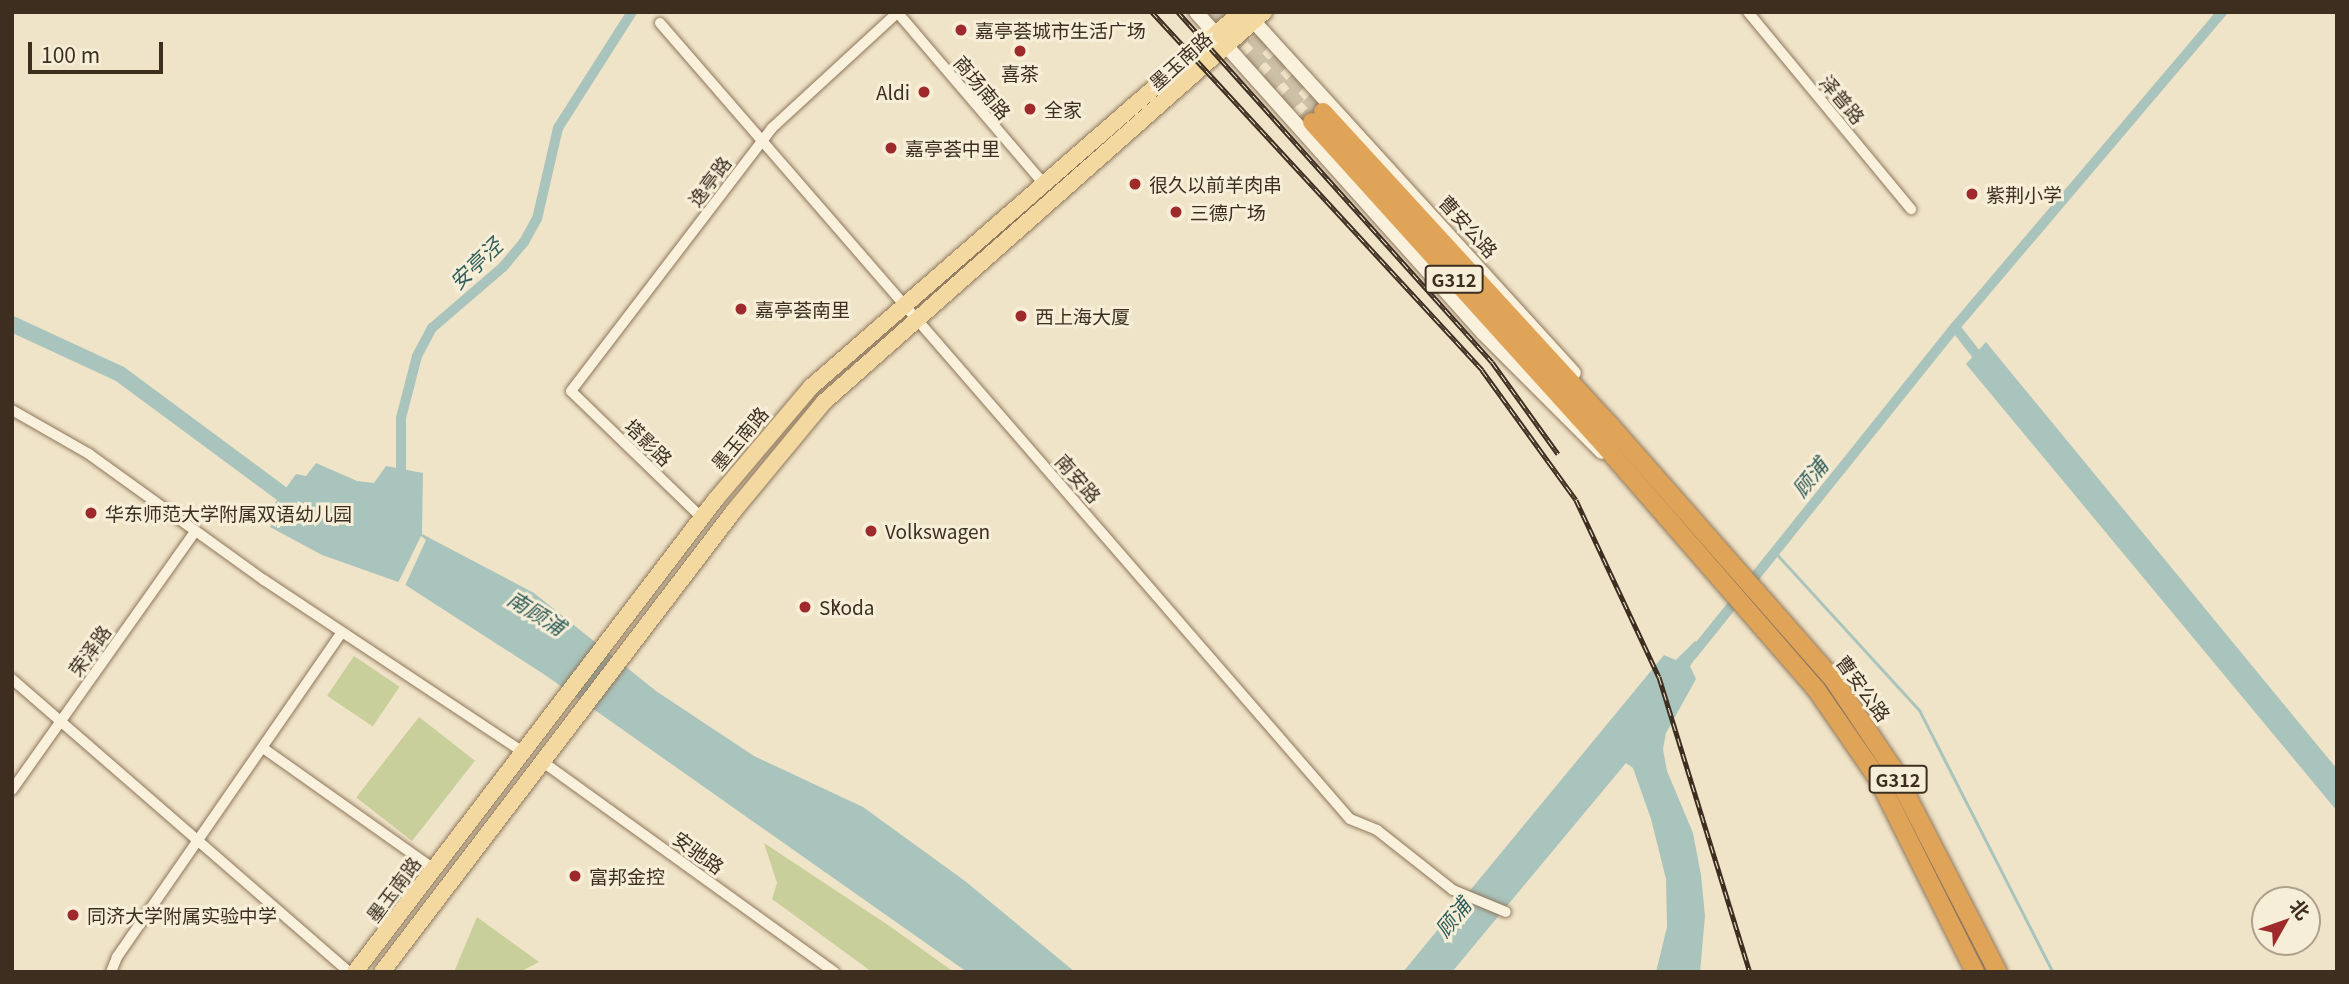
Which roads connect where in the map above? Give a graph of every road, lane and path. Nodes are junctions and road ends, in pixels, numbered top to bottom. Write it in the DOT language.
graph roads {
  1 [pos="897,12"];
  2 [pos="1196,12"];
  3 [pos="1748,12"];
  4 [pos="1251,14"];
  5 [pos="660,23"];
  6 [pos="1221,41"];
  7 [pos="1318,117"];
  8 [pos="764,138"];
  9 [pos="1044,184"];
  10 [pos="1911,209"];
  11 [pos="906,302"];
  12 [pos="918,316"];
  13 [pos="572,391"];
  14 [pos="12,410"];
  15 [pos="1637,470"];
  16 [pos="702,518"];
  17 [pos="195,532"];
  18 [pos="342,632"];
  19 [pos="12,679"];
  20 [pos="60,721"];
  21 [pos="263,748"];
  22 [pos="524,753"];
  23 [pos="543,762"];
  24 [pos="12,790"];
  25 [pos="200,841"];
  26 [pos="434,869"];
  27 [pos="1506,912"];
  28 [pos="111,972"];
  29 [pos="349,972"];
  30 [pos="355,972"];
  31 [pos="382,972"];
  32 [pos="834,972"];
  33 [pos="1975,972"];
  34 [pos="1998,972"];
  1 -- 8 [label="street, 逸亭路"];
  1 -- 9 [label="street, 商场南路"];
  2 -- 6 [label="main road, 曹安公路"];
  3 -- 10 [label="street, 泽普路"];
  4 -- 6 [label="main road, 墨玉南路"];
  4 -- 15 [label="main road, 曹安公路"];
  5 -- 8 [label="street, 南安路"];
  6 -- 9 [label="main road, 墨玉南路"];
  6 -- 12 [label="main road, 墨玉南路"];
  6 -- 15 [label="main road, 曹安公路"];
  7 -- 15 [label="highway, 曹安公路 / G312"];
  8 -- 11 [label="street, 南安路"];
  8 -- 13 [label="street, 逸亭路"];
  9 -- 11 [label="main road, 墨玉南路"];
  11 -- 12 [label="street, 南安路"];
  11 -- 16 [label="main road, 墨玉南路"];
  12 -- 23 [label="main road, 墨玉南路"];
  12 -- 27 [label="street, 南安路"];
  13 -- 16 [label="street, 塔影路"];
  14 -- 17 [label="street"];
  15 -- 33 [label="highway, 曹安公路 / G312"];
  15 -- 34 [label="highway, 曹安公路 / G312"];
  16 -- 22 [label="main road, 墨玉南路"];
  17 -- 18 [label="street"];
  17 -- 20 [label="street, 荣泽路"];
  18 -- 21 [label="street"];
  18 -- 22 [label="street"];
  19 -- 20 [label="street"];
  20 -- 24 [label="street, 荣泽路"];
  20 -- 25 [label="street"];
  21 -- 25 [label="street"];
  21 -- 26 [label="street"];
  22 -- 26 [label="main road, 墨玉南路"];
  23 -- 31 [label="main road, 墨玉南路"];
  23 -- 32 [label="street, 安驰路"];
  25 -- 28 [label="street"];
  25 -- 29 [label="street"];
  26 -- 30 [label="main road, 墨玉南路"];
}
